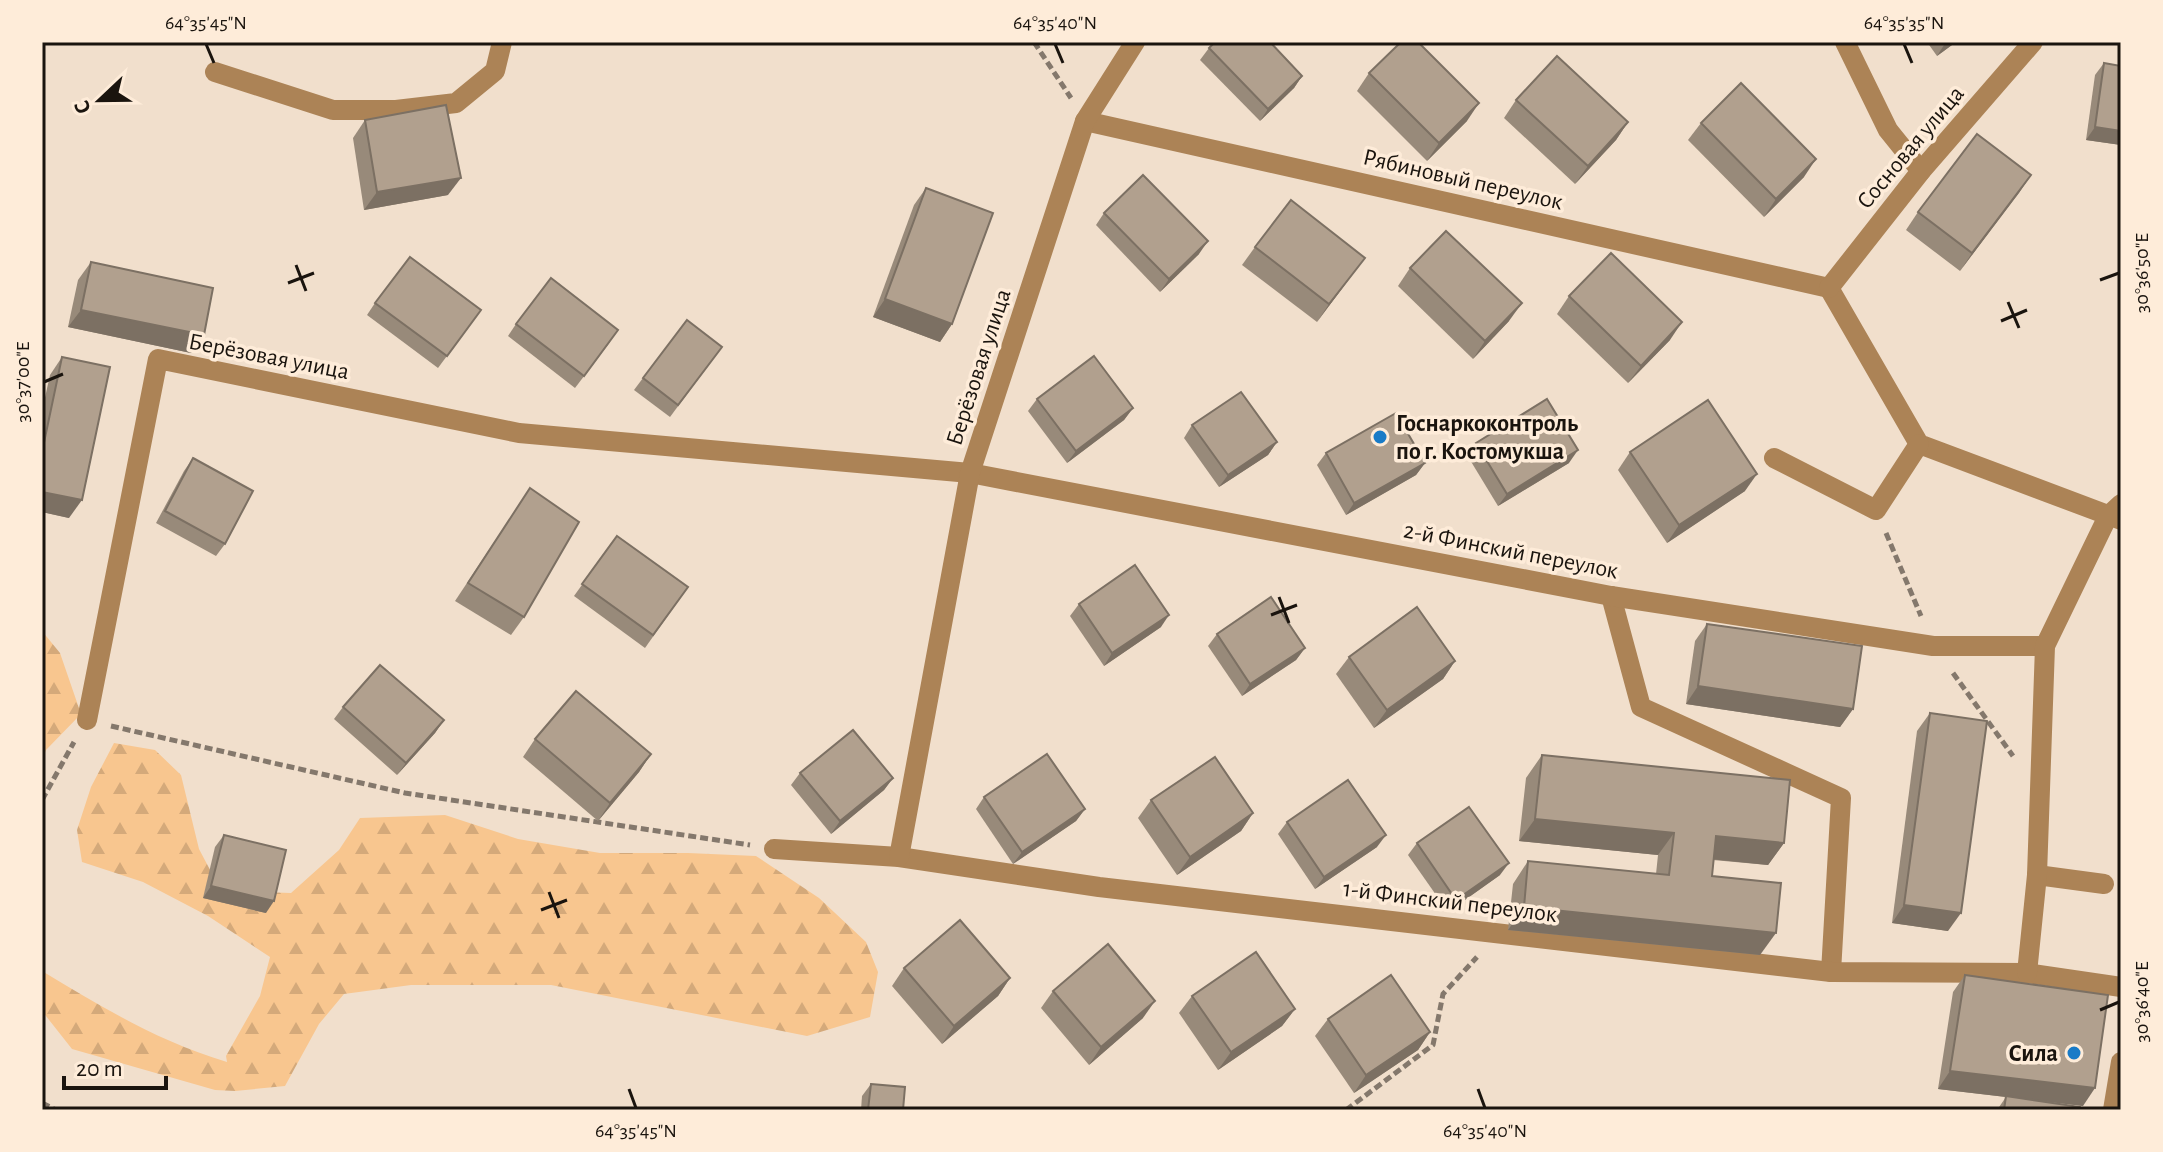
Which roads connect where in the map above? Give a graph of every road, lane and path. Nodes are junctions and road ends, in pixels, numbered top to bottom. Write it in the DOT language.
graph roads {
  1 [pos="502,42"];
  2 [pos="1034,42"];
  3 [pos="1135,42"];
  4 [pos="1845,42"];
  5 [pos="2033,42"];
  6 [pos="215,72"];
  7 [pos="1085,121"];
  8 [pos="1921,171"];
  9 [pos="1829,288"];
  10 [pos="1919,444"];
  11 [pos="1774,458"];
  12 [pos="970,473"];
  13 [pos="1876,510"];
  14 [pos="2117,513"];
  15 [pos="1611,596"];
  16 [pos="1933,646"];
  17 [pos="2045,646"];
  18 [pos="87,720"];
  19 [pos="2040,792"];
  20 [pos="42,800"];
  21 [pos="774,849"];
  22 [pos="899,857"];
  23 [pos="2037,875"];
  24 [pos="2104,884"];
  25 [pos="1499,933"];
  26 [pos="1831,972"];
  27 [pos="2027,973"];
  28 [pos="2121,987"];
  29 [pos="2121,1062"];
  30 [pos="42,1103"];
  31 [pos="56,1110"];
  32 [pos="1346,1110"];
  33 [pos="2113,1110"];
  1 -- 6 [label="street"];
  2 -- 7 [label="path"];
  3 -- 7 [label="street, Берёзовая улица"];
  4 -- 8 [label="street"];
  5 -- 8 [label="street, Сосновая улица"];
  7 -- 9 [label="street, Рябиновый переулок"];
  7 -- 12 [label="street, Берёзовая улица"];
  8 -- 9 [label="street, Сосновая улица"];
  9 -- 10 [label="street"];
  10 -- 13 [label="street"];
  10 -- 14 [label="street"];
  11 -- 13 [label="street"];
  12 -- 15 [label="street, 2-й Финский переулок"];
  12 -- 18 [label="street, Берёзовая улица"];
  12 -- 22 [label="street"];
  13 -- 16 [label="path"];
  14 -- 17 [label="street"];
  15 -- 16 [label="street, 2-й Финский переулок"];
  15 -- 26 [label="street"];
  16 -- 17 [label="street, 2-й Финский переулок"];
  16 -- 19 [label="path"];
  17 -- 19 [label="street"];
  18 -- 20 [label="path"];
  18 -- 21 [label="path"];
  19 -- 23 [label="street"];
  21 -- 22 [label="street, 1-й Финский переулок"];
  22 -- 25 [label="street, 1-й Финский переулок"];
  23 -- 24 [label="street"];
  23 -- 27 [label="street"];
  25 -- 26 [label="street, 1-й Финский переулок"];
  25 -- 32 [label="path"];
  26 -- 27 [label="street, 1-й Финский переулок"];
  27 -- 28 [label="street, 1-й Финский переулок"];
  29 -- 33 [label="street"];
  30 -- 31 [label="path"];
}
